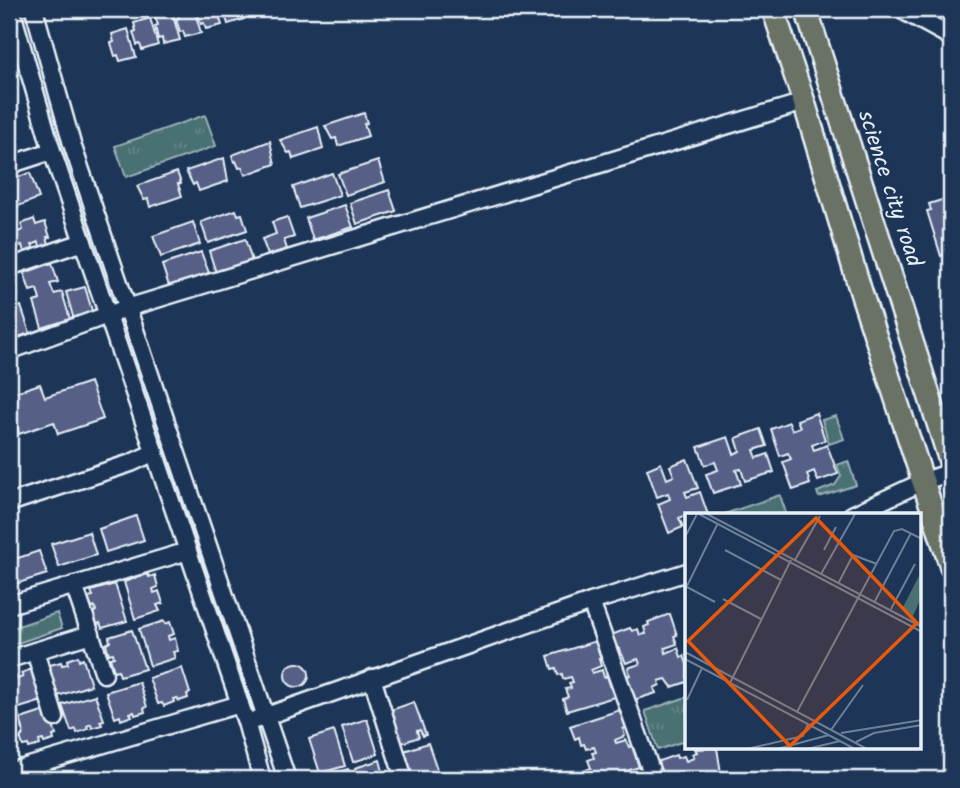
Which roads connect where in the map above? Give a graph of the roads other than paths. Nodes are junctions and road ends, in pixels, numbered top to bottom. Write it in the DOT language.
graph roads {
  1 [pos="11,9"];
  2 [pos="34,9"];
  3 [pos="773,9"];
  4 [pos="900,9"];
  5 [pos="810,11"];
  6 [pos="951,37"];
  7 [pos="804,102"];
  8 [pos="52,151"];
  9 [pos="9,165"];
  10 [pos="83,242"];
  11 [pos="9,267"];
  12 [pos="127,308"];
  13 [pos="108,315"];
  14 [pos="9,351"];
  15 [pos="155,452"];
  16 [pos="951,464"];
  17 [pos="951,472"];
  18 [pos="922,482"];
  19 [pos="9,503"];
  20 [pos="856,513"];
  21 [pos="188,551"];
  22 [pos="951,567"];
  23 [pos="685,573"];
  24 [pos="75,585"];
  25 [pos="591,602"];
  26 [pos="9,605"];
  27 [pos="90,634"];
  28 [pos="35,651"];
  29 [pos="9,659"];
  30 [pos="104,674"];
  31 [pos="372,678"];
  32 [pos="240,704"];
  33 [pos="266,716"];
  34 [pos="55,718"];
  35 [pos="246,722"];
  36 [pos="9,772"];
  37 [pos="262,779"];
  38 [pos="286,779"];
  39 [pos="404,779"];
  40 [pos="654,779"];
  1 -- 8 [label="street"];
  2 -- 12 [label="street"];
  3 -- 7 [label="main road"];
  4 -- 6 [label="street"];
  5 -- 16 [label="main road, science city road"];
  7 -- 12 [label="street"];
  7 -- 18 [label="main road"];
  8 -- 9 [label="street"];
  8 -- 10 [label="street"];
  10 -- 11 [label="street"];
  10 -- 13 [label="street"];
  12 -- 13 [label="street"];
  12 -- 33 [label="street"];
  13 -- 14 [label="street"];
  13 -- 15 [label="street"];
  15 -- 19 [label="street"];
  15 -- 21 [label="street"];
  17 -- 18 [label="street"];
  18 -- 20 [label="street"];
  18 -- 22 [label="main road"];
  21 -- 24 [label="street"];
  21 -- 32 [label="street"];
  23 -- 25 [label="street"];
  24 -- 26 [label="street"];
  24 -- 27 [label="street"];
  25 -- 31 [label="street"];
  25 -- 40 [label="street"];
  27 -- 28 [label="street"];
  27 -- 30 [label="street"];
  28 -- 29 [label="street"];
  28 -- 34 [label="street"];
  31 -- 33 [label="street"];
  31 -- 39 [label="street"];
  32 -- 35 [label="street"];
  32 -- 36 [label="street"];
  33 -- 35 [label="street"];
  33 -- 38 [label="street"];
  35 -- 37 [label="street"];
}
